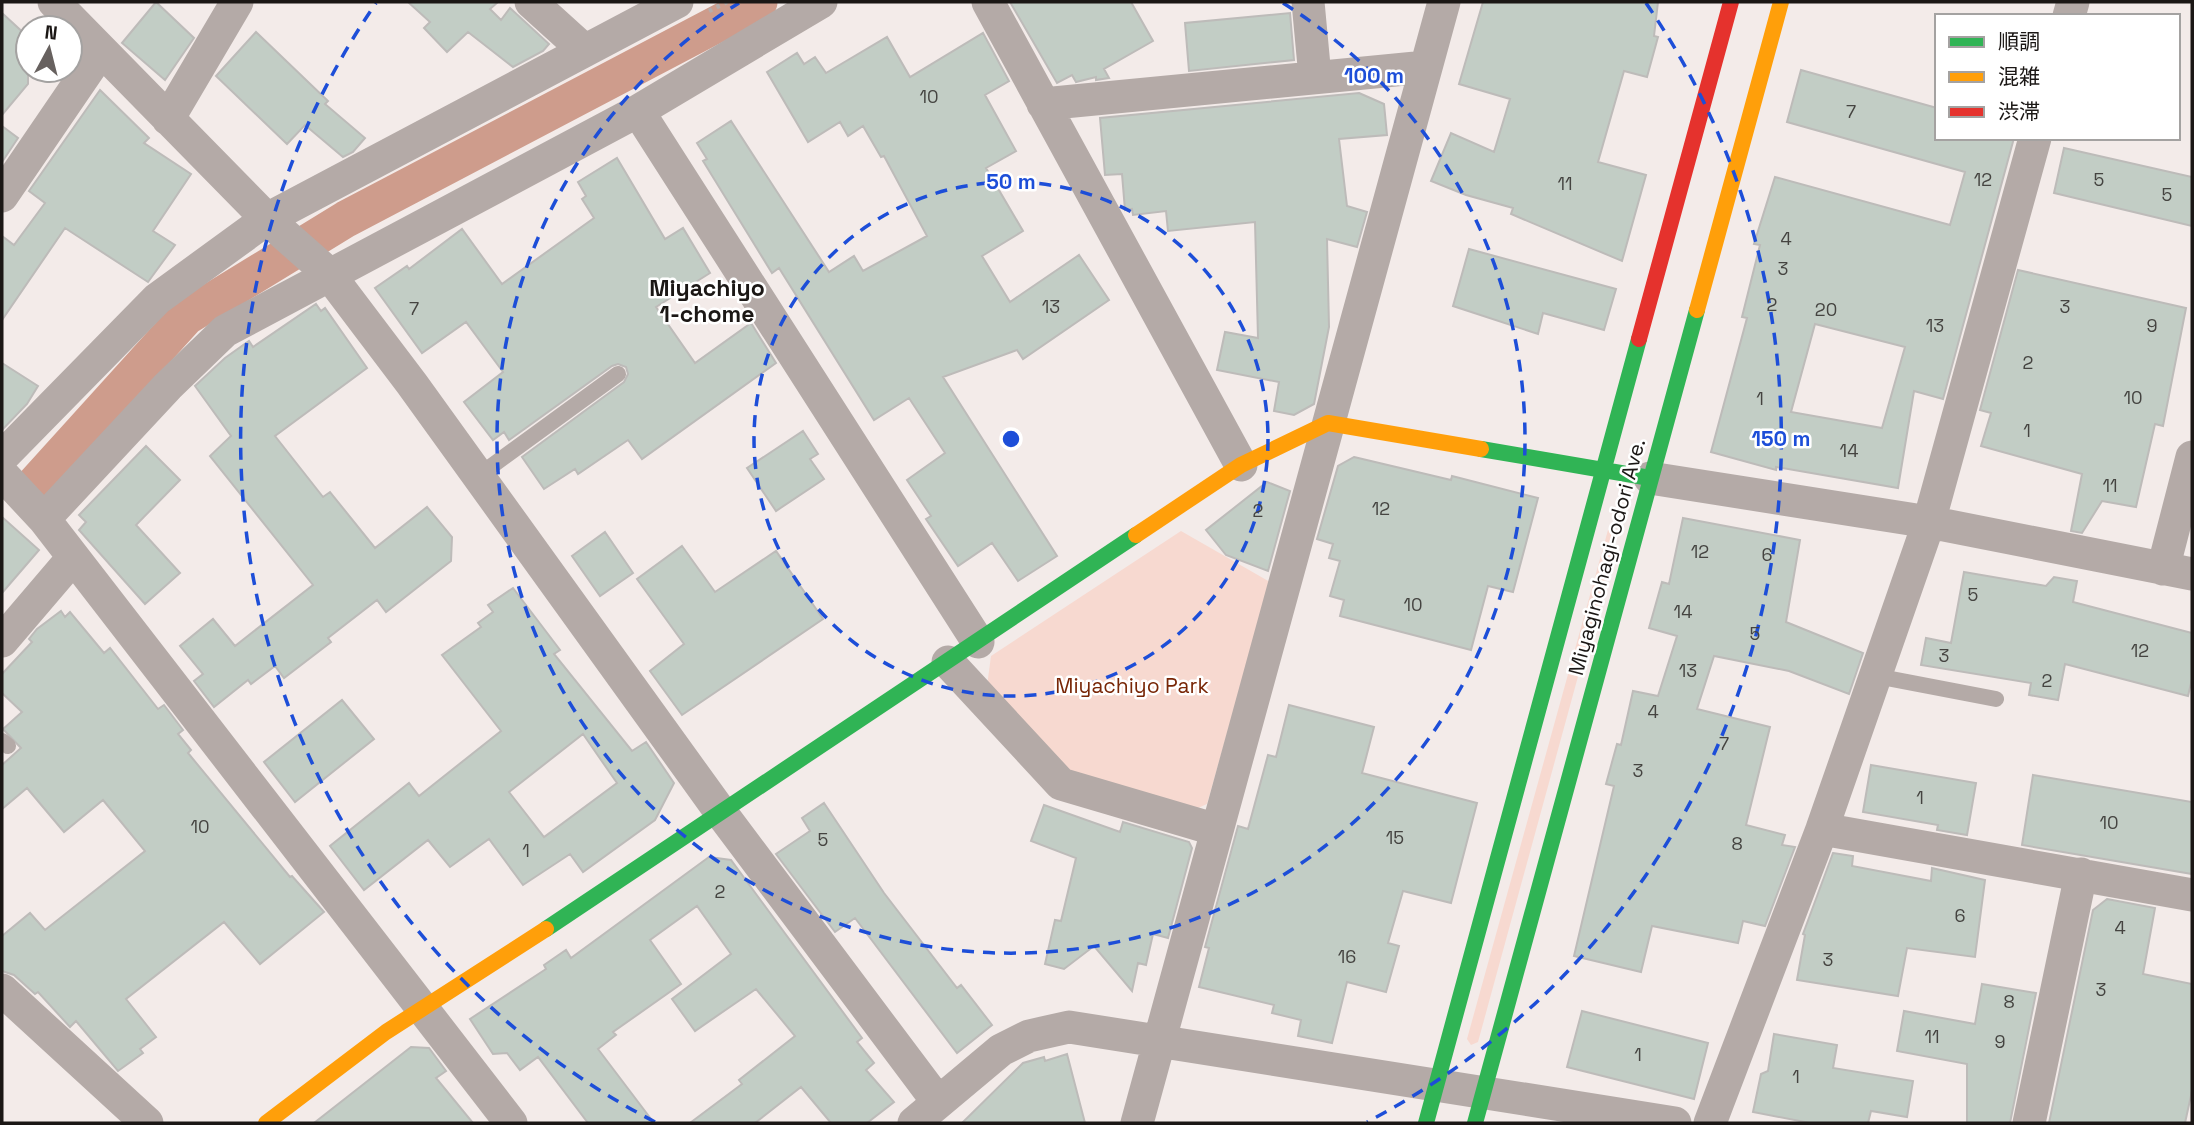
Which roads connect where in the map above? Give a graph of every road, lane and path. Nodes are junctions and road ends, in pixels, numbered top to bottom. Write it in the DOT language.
graph roads {
  1 [pos="54,2"];
  2 [pos="237,2"];
  3 [pos="531,2"];
  4 [pos="677,2"];
  5 [pos="821,2"];
  6 [pos="988,2"];
  7 [pos="1308,2"];
  8 [pos="1444,2"];
  9 [pos="1731,2"];
  10 [pos="1781,2"];
  11 [pos="583,50"];
  12 [pos="102,51"];
  13 [pos="1426,67"];
  14 [pos="1315,77"];
  15 [pos="1043,104"];
  16 [pos="638,111"];
  17 [pos="168,119"];
  18 [pos="2034,140"];
  19 [pos="2,196"];
  20 [pos="298,247"];
  21 [pos="618,374"];
  22 [pos="1328,423"];
  23 [pos="2,457"];
  24 [pos="2192,457"];
  25 [pos="1241,465"];
  26 [pos="1604,470"];
  27 [pos="2,474"];
  28 [pos="478,476"];
  29 [pos="1650,478"];
  30 [pos="44,519"];
  31 [pos="1930,522"];
  32 [pos="72,559"];
  33 [pos="2178,571"];
  34 [pos="2,641"];
  35 [pos="978,642"];
  36 [pos="948,662"];
  37 [pos="1876,676"];
  38 [pos="1996,699"];
  39 [pos="722,814"];
  40 [pos="1822,829"];
  41 [pos="1217,830"];
  42 [pos="2081,874"];
  43 [pos="2192,895"];
  44 [pos="2,990"];
  45 [pos="424,1010"];
  46 [pos="1159,1040"];
  47 [pos="1436,1085"];
  48 [pos="1479,1108"];
  49 [pos="926,1113"];
  50 [pos="147,1123"];
  51 [pos="267,1123"];
  52 [pos="511,1123"];
  53 [pos="1137,1123"];
  54 [pos="1426,1123"];
  55 [pos="1675,1123"];
  56 [pos="1710,1123"];
  57 [pos="2029,1123"];
  1 -- 12 [label="street"];
  2 -- 17 [label="street"];
  3 -- 11 [label="street"];
  4 -- 11 [label="street"];
  5 -- 16 [label="street"];
  6 -- 15 [label="street"];
  7 -- 14 [label="street"];
  8 -- 13 [label="street"];
  9 -- 26 [label="street, Miyaginohagi-odori Ave."];
  10 -- 29 [label="street, Miyaginohagi-odori Ave."];
  11 -- 20 [label="street"];
  12 -- 17 [label="street"];
  12 -- 19 [label="street"];
  13 -- 14 [label="street"];
  13 -- 22 [label="street"];
  14 -- 15 [label="street"];
  15 -- 25 [label="street"];
  16 -- 20 [label="street"];
  16 -- 35 [label="street"];
  17 -- 20 [label="street"];
  18 -- 31 [label="street"];
  20 -- 23 [label="street"];
  20 -- 28 [label="street"];
  20 -- 30 [label="street"];
  21 -- 28 [label="lane"];
  22 -- 25 [label="street"];
  22 -- 26 [label="street"];
  22 -- 41 [label="street"];
  24 -- 33 [label="street"];
  25 -- 35 [label="street"];
  26 -- 29 [label="street"];
  26 -- 47 [label="street, Miyaginohagi-odori Ave."];
  27 -- 30 [label="street"];
  28 -- 39 [label="street"];
  29 -- 31 [label="street"];
  29 -- 48 [label="street, Miyaginohagi-odori Ave."];
  30 -- 32 [label="street"];
  31 -- 33 [label="street"];
  31 -- 37 [label="street"];
  32 -- 34 [label="street"];
  32 -- 45 [label="street"];
  35 -- 36 [label="street"];
  36 -- 39 [label="street"];
  36 -- 41 [label="street"];
  37 -- 38 [label="lane"];
  37 -- 40 [label="street"];
  39 -- 45 [label="street"];
  39 -- 49 [label="street"];
  40 -- 42 [label="street"];
  40 -- 56 [label="street"];
  41 -- 46 [label="street"];
  42 -- 43 [label="street"];
  42 -- 57 [label="street"];
  44 -- 50 [label="street"];
  45 -- 51 [label="street"];
  45 -- 52 [label="street"];
  46 -- 47 [label="street"];
  46 -- 49 [label="street"];
  46 -- 53 [label="street"];
  47 -- 48 [label="street"];
  47 -- 54 [label="street, Miyaginohagi-odori Ave."];
  48 -- 55 [label="street"];
}
